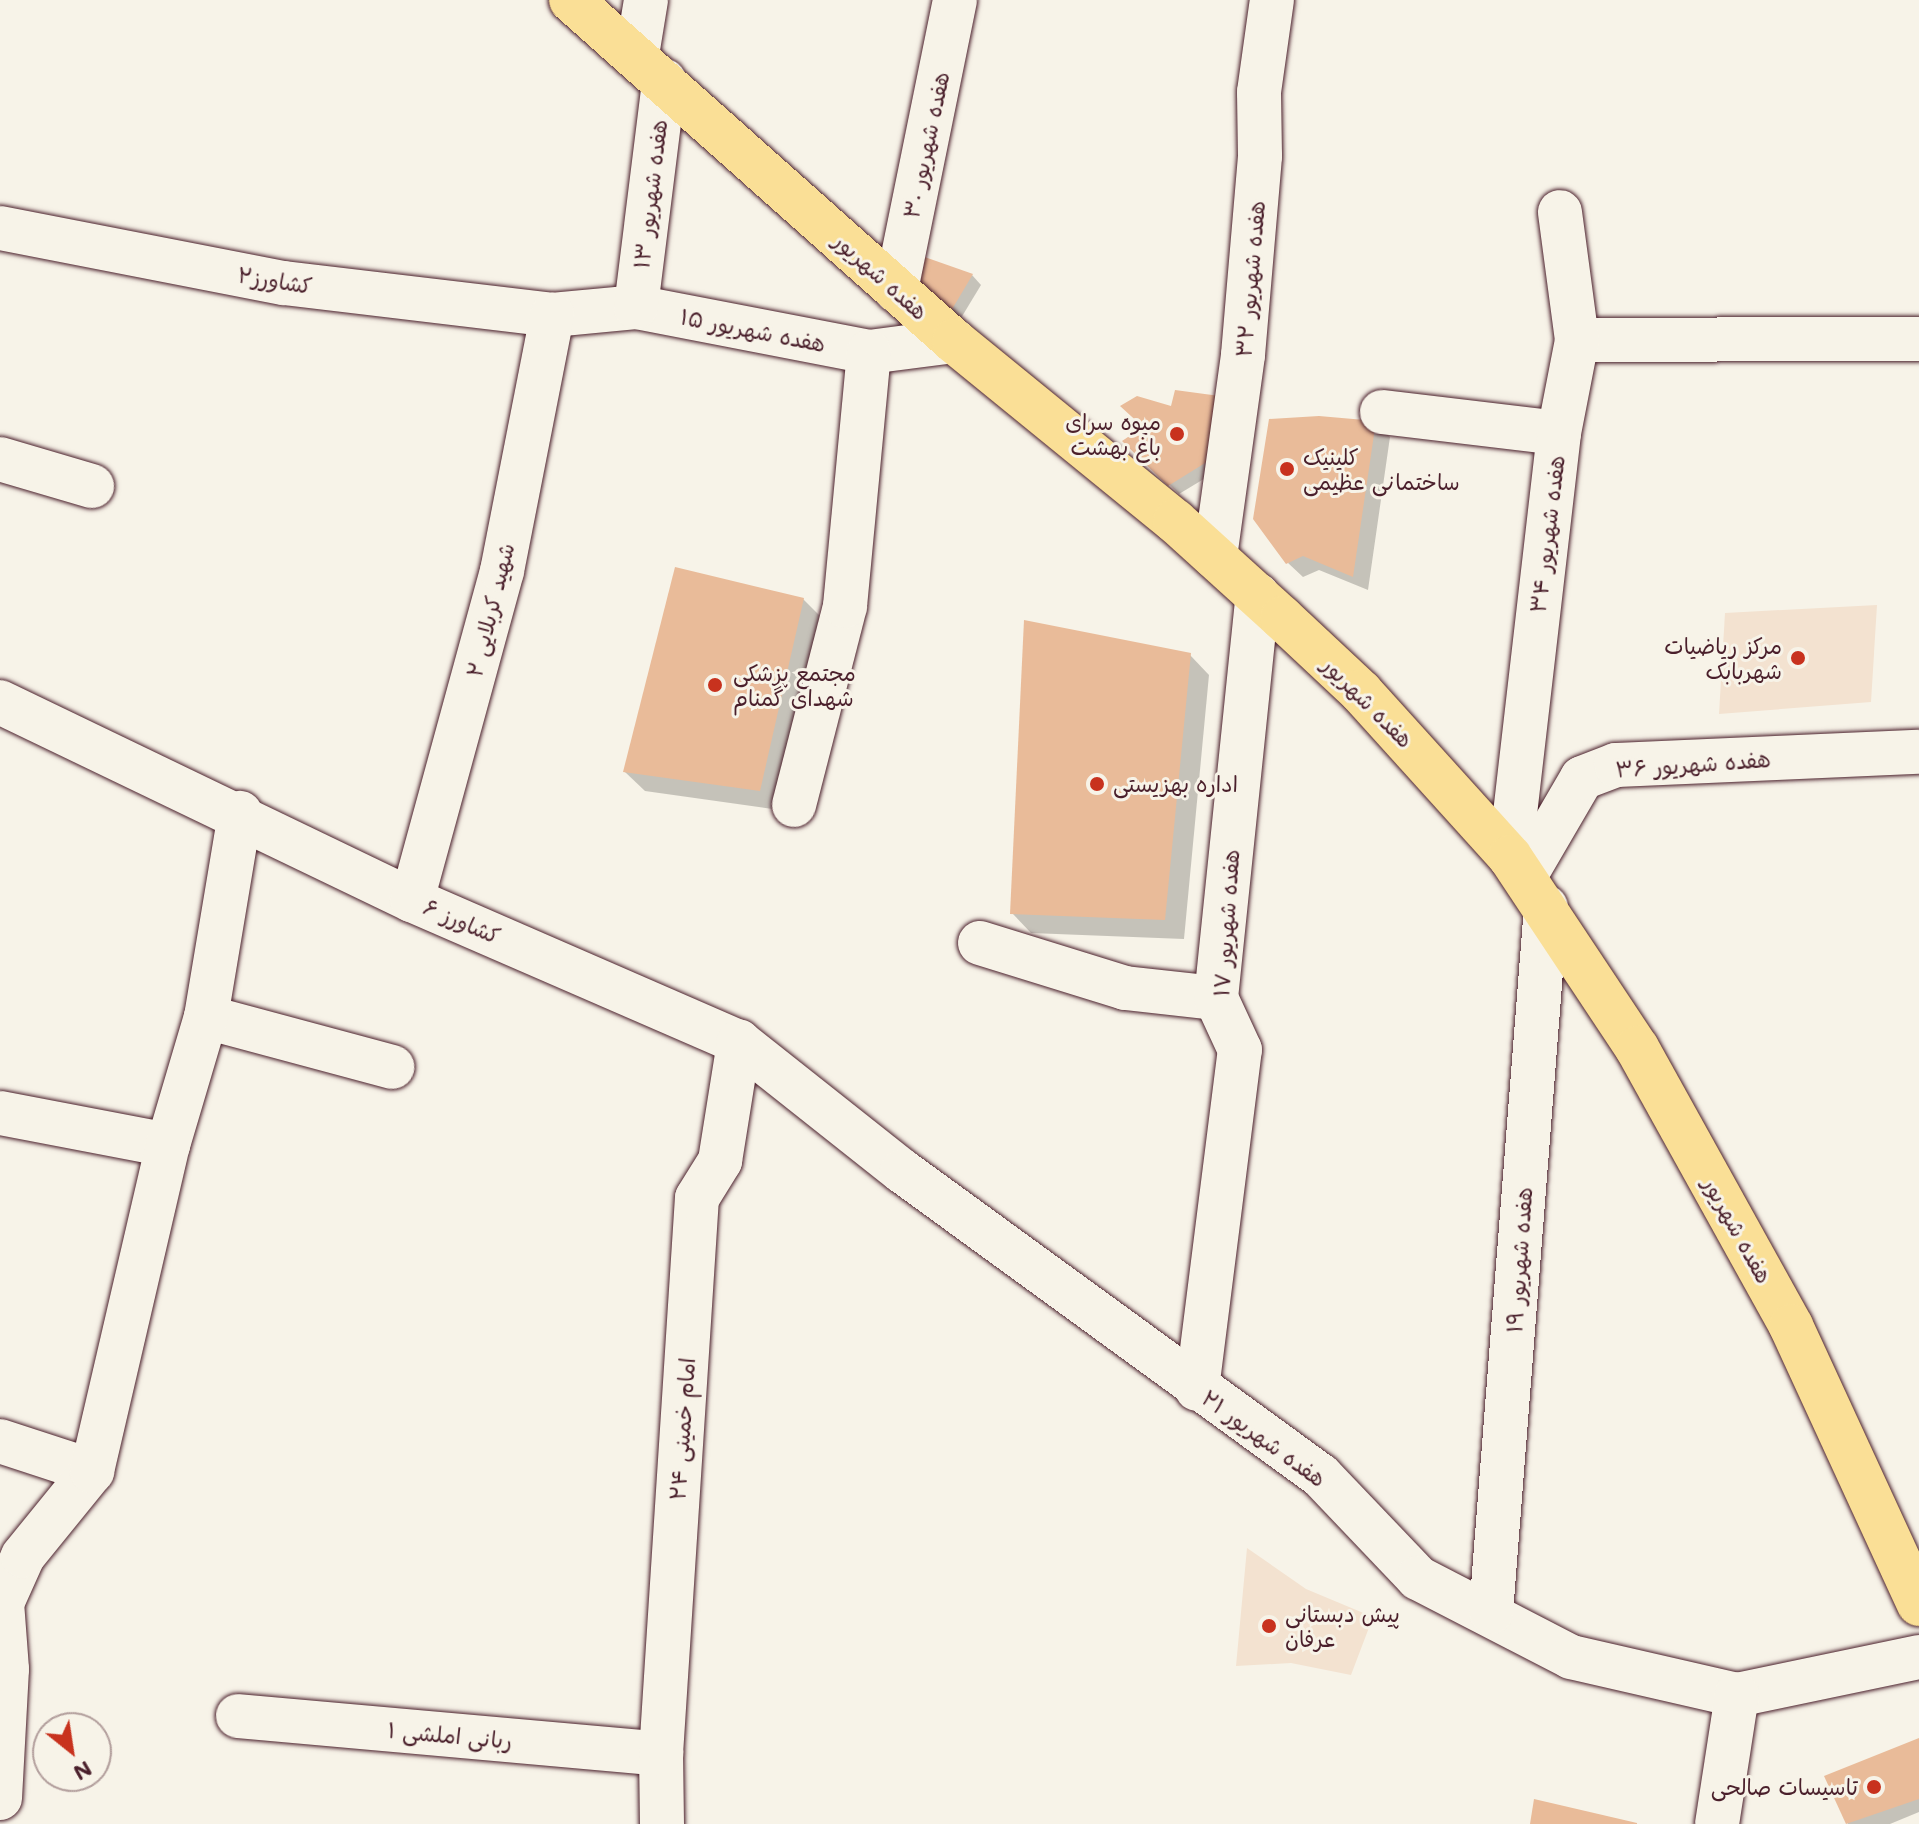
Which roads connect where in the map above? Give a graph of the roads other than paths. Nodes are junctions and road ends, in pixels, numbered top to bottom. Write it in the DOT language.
graph roads {
  1 [pos="571,0"];
  2 [pos="646,0"];
  3 [pos="955,0"];
  4 [pos="1272,0"];
  5 [pos="650,68"];
  6 [pos="1560,212"];
  7 [pos="0,228"];
  8 [pos="896,290"];
  9 [pos="636,307"];
  10 [pos="552,315"];
  11 [pos="1919,339"];
  12 [pos="1577,340"];
  13 [pos="954,341"];
  14 [pos="869,352"];
  15 [pos="1382,412"];
  16 [pos="1559,433"];
  17 [pos="0,459"];
  18 [pos="92,486"];
  19 [pos="1215,557"];
  20 [pos="1258,595"];
  21 [pos="0,702"];
  22 [pos="1919,752"];
  23 [pos="794,805"];
  24 [pos="240,813"];
  25 [pos="1527,880"];
  26 [pos="412,900"];
  27 [pos="980,943"];
  28 [pos="1216,998"];
  29 [pos="206,1017"];
  30 [pos="739,1042"];
  31 [pos="392,1067"];
  32 [pos="0,1113"];
  33 [pos="168,1145"];
  34 [pos="902,1171"];
  35 [pos="1197,1389"];
  36 [pos="0,1441"];
  37 [pos="92,1471"];
  38 [pos="1919,1604"];
  39 [pos="1491,1612"];
  40 [pos="1919,1657"];
  41 [pos="1737,1695"];
  42 [pos="238,1716"];
  43 [pos="661,1754"];
  44 [pos="0,1798"];
  45 [pos="662,1824"];
  46 [pos="1717,1824"];
  1 -- 5 [label="main road, هفده شهریور"];
  2 -- 5 [label="street, هفده شهریور ۱۳"];
  3 -- 8 [label="street, هفده شهریور ۳۰"];
  4 -- 19 [label="street, هفده شهریور ۳۲"];
  5 -- 8 [label="main road, هفده شهریور"];
  5 -- 9 [label="street, هفده شهریور ۱۳"];
  6 -- 12 [label="street, هفده شهریور ۳۴"];
  7 -- 10 [label="street, کشاورز۲"];
  8 -- 13 [label="main road, هفده شهریور"];
  9 -- 10 [label="street, هفده شهریور ۱۵"];
  9 -- 14 [label="street, هفده شهریور ۱۵"];
  10 -- 26 [label="street, شهید کربلایی ۲"];
  11 -- 12 [label="street"];
  12 -- 16 [label="street, هفده شهریور ۳۴"];
  13 -- 14 [label="street, هفده شهریور ۱۵"];
  13 -- 19 [label="main road, هفده شهریور"];
  14 -- 23 [label="street"];
  15 -- 16 [label="street"];
  16 -- 25 [label="street, هفده شهریور ۳۴"];
  17 -- 18 [label="street"];
  19 -- 20 [label="main road, هفده شهریور"];
  20 -- 25 [label="main road, هفده شهریور"];
  20 -- 28 [label="street, هفده شهریور ۱۷"];
  21 -- 24 [label="street, کشاورز ۶"];
  22 -- 25 [label="street, هفده شهریور ۳۶"];
  24 -- 26 [label="street, کشاورز ۶"];
  24 -- 29 [label="street"];
  25 -- 38 [label="main road, هفده شهریور"];
  25 -- 39 [label="street, هفده شهریور ۱۹"];
  26 -- 30 [label="street, کشاورز ۶"];
  27 -- 28 [label="street"];
  28 -- 35 [label="street, هفده شهریور ۱۷"];
  29 -- 31 [label="street"];
  29 -- 33 [label="street"];
  30 -- 34 [label="street, کشاورز ۶"];
  30 -- 43 [label="street, امام خمینی ۲۴"];
  32 -- 33 [label="street"];
  33 -- 37 [label="street"];
  34 -- 35 [label="street, هفده شهریور ۲۱"];
  35 -- 39 [label="street, هفده شهریور ۲۱"];
  36 -- 37 [label="street"];
  37 -- 44 [label="street"];
  39 -- 41 [label="street, هفده شهریور ۲۱"];
  40 -- 41 [label="street, هفده شهریور ۲۱"];
  41 -- 46 [label="street"];
  42 -- 43 [label="street, ربانی املشی ۱"];
  43 -- 45 [label="street, امام خمینی ۲۴"];
}
